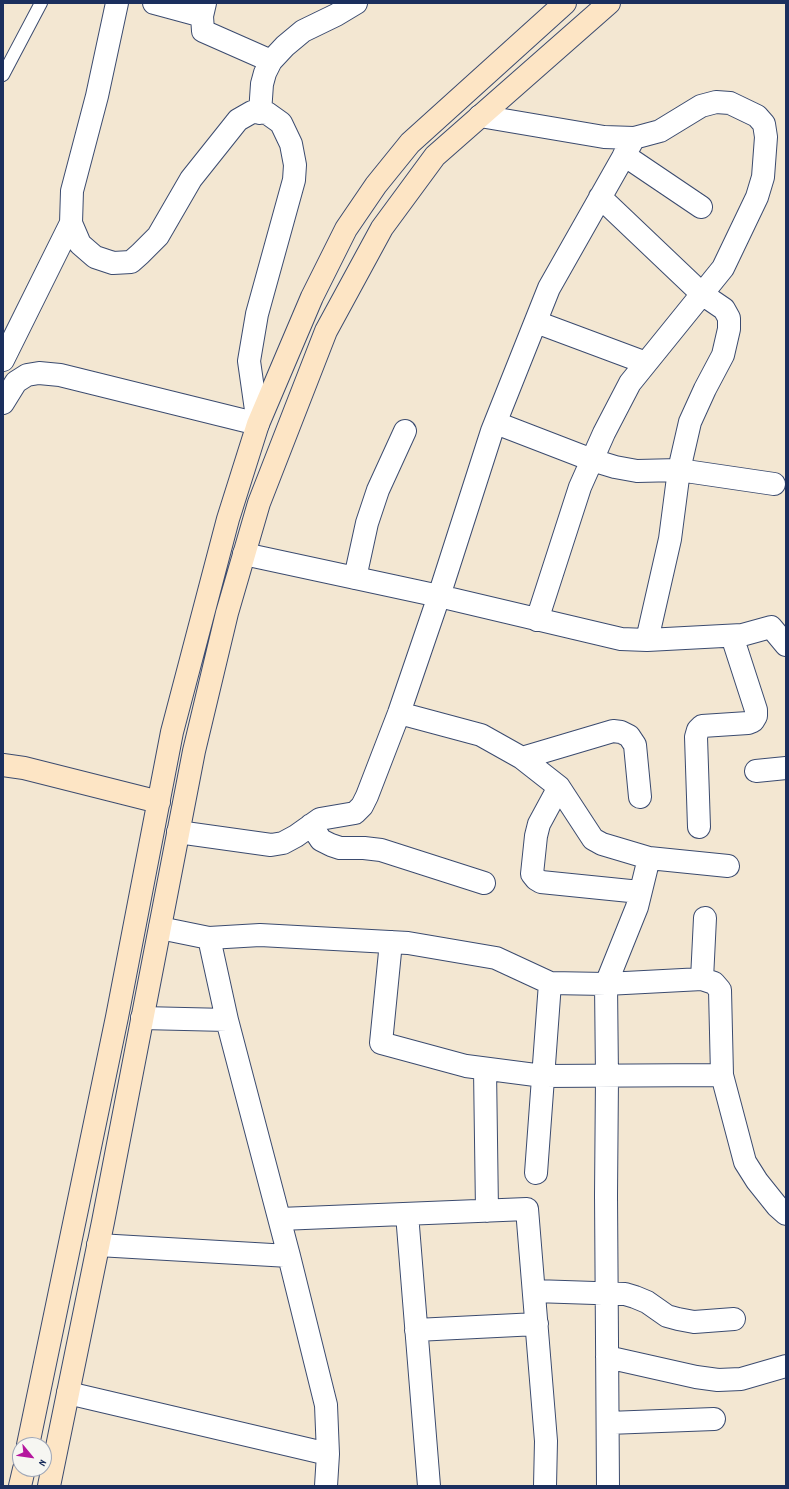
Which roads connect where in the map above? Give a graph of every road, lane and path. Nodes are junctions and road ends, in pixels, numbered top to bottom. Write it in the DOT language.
graph roads {
  1 [pos="41,3"];
  2 [pos="117,3"];
  3 [pos="154,3"];
  4 [pos="356,3"];
  5 [pos="565,3"];
  6 [pos="609,3"];
  7 [pos="204,10"];
  8 [pos="271,61"];
  9 [pos="3,75"];
  10 [pos="260,113"];
  11 [pos="480,116"];
  12 [pos="629,146"];
  13 [pos="600,197"];
  14 [pos="701,206"];
  15 [pos="71,223"];
  16 [pos="702,294"];
  17 [pos="536,322"];
  18 [pos="3,360"];
  19 [pos="646,363"];
  20 [pos="3,403"];
  21 [pos="496,423"];
  22 [pos="258,424"];
  23 [pos="405,431"];
  24 [pos="592,460"];
  25 [pos="679,470"];
  26 [pos="774,484"];
  27 [pos="244,554"];
  28 [pos="355,578"];
  29 [pos="439,596"];
  30 [pos="537,620"];
  31 [pos="778,624"];
  32 [pos="732,636"];
  33 [pos="647,640"];
  34 [pos="786,645"];
  35 [pos="399,713"];
  36 [pos="522,758"];
  37 [pos="3,765"];
  38 [pos="786,768"];
  39 [pos="756,771"];
  40 [pos="559,786"];
  41 [pos="640,797"];
  42 [pos="159,802"];
  43 [pos="311,825"];
  44 [pos="699,827"];
  45 [pos="178,832"];
  46 [pos="649,858"];
  47 [pos="728,866"];
  48 [pos="484,883"];
  49 [pos="640,892"];
  50 [pos="705,918"];
  51 [pos="160,928"];
  52 [pos="209,938"];
  53 [pos="391,942"];
  54 [pos="702,980"];
  55 [pos="550,983"];
  56 [pos="606,984"];
  57 [pos="142,1018"];
  58 [pos="227,1020"];
  59 [pos="485,1069"];
  60 [pos="722,1075"];
  61 [pos="542,1076"];
  62 [pos="607,1077"];
  63 [pos="536,1173"];
  64 [pos="487,1211"];
  65 [pos="407,1214"];
  66 [pos="786,1214"];
  67 [pos="280,1220"];
  68 [pos="98,1245"];
  69 [pos="289,1256"];
  70 [pos="534,1291"];
  71 [pos="606,1293"];
  72 [pos="734,1319"];
  73 [pos="537,1324"];
  74 [pos="416,1330"];
  75 [pos="607,1357"];
  76 [pos="786,1366"];
  77 [pos="68,1393"];
  78 [pos="714,1419"];
  79 [pos="608,1423"];
  80 [pos="30,1437"];
  81 [pos="328,1454"];
  82 [pos="49,1486"];
  83 [pos="326,1486"];
  84 [pos="429,1486"];
  85 [pos="545,1486"];
  86 [pos="608,1486"];
  1 -- 9 [label="lane"];
  2 -- 15 [label="street"];
  3 -- 7 [label="street"];
  4 -- 8 [label="street"];
  5 -- 22 [label="main road"];
  6 -- 11 [label="main road"];
  7 -- 8 [label="street"];
  8 -- 10 [label="street"];
  10 -- 15 [label="street"];
  10 -- 22 [label="street"];
  11 -- 12 [label="street"];
  11 -- 27 [label="main road"];
  12 -- 13 [label="street"];
  12 -- 14 [label="street"];
  12 -- 16 [label="street"];
  13 -- 16 [label="street"];
  13 -- 17 [label="street"];
  15 -- 18 [label="street"];
  16 -- 19 [label="street"];
  16 -- 25 [label="street"];
  17 -- 19 [label="street"];
  17 -- 21 [label="street"];
  19 -- 24 [label="street"];
  20 -- 22 [label="street"];
  21 -- 24 [label="street"];
  21 -- 29 [label="street"];
  22 -- 42 [label="main road"];
  23 -- 28 [label="street"];
  24 -- 25 [label="street"];
  24 -- 30 [label="street"];
  25 -- 26 [label="street"];
  25 -- 33 [label="street"];
  27 -- 28 [label="street"];
  27 -- 45 [label="main road"];
  28 -- 29 [label="street"];
  29 -- 30 [label="street"];
  29 -- 35 [label="street"];
  30 -- 33 [label="street"];
  31 -- 32 [label="street"];
  31 -- 34 [label="street"];
  32 -- 33 [label="street"];
  32 -- 44 [label="street"];
  35 -- 36 [label="street"];
  35 -- 43 [label="street"];
  36 -- 40 [label="street"];
  36 -- 41 [label="street"];
  37 -- 42 [label="main road"];
  38 -- 39 [label="street"];
  40 -- 46 [label="street"];
  40 -- 49 [label="street"];
  42 -- 80 [label="main road"];
  43 -- 45 [label="street"];
  43 -- 48 [label="street"];
  45 -- 51 [label="main road"];
  46 -- 47 [label="street"];
  46 -- 49 [label="street"];
  49 -- 56 [label="street"];
  50 -- 54 [label="street"];
  51 -- 52 [label="street"];
  51 -- 57 [label="main road"];
  52 -- 53 [label="street"];
  52 -- 58 [label="street"];
  53 -- 55 [label="street"];
  53 -- 59 [label="street"];
  54 -- 56 [label="street"];
  54 -- 60 [label="street"];
  55 -- 56 [label="street"];
  55 -- 61 [label="street"];
  56 -- 62 [label="street"];
  57 -- 58 [label="street"];
  57 -- 68 [label="main road"];
  58 -- 67 [label="street"];
  59 -- 61 [label="street"];
  59 -- 64 [label="street"];
  60 -- 62 [label="street"];
  60 -- 66 [label="street"];
  61 -- 62 [label="street"];
  61 -- 63 [label="street"];
  62 -- 71 [label="street"];
  64 -- 65 [label="street"];
  64 -- 70 [label="street"];
  65 -- 67 [label="street"];
  65 -- 74 [label="street"];
  67 -- 69 [label="street"];
  68 -- 69 [label="street"];
  68 -- 77 [label="main road"];
  69 -- 81 [label="street"];
  70 -- 71 [label="street"];
  70 -- 73 [label="street"];
  71 -- 72 [label="street"];
  71 -- 75 [label="street"];
  73 -- 74 [label="street"];
  73 -- 85 [label="street"];
  74 -- 84 [label="street"];
  75 -- 76 [label="street"];
  75 -- 79 [label="street"];
  77 -- 81 [label="street"];
  77 -- 82 [label="main road"];
  78 -- 79 [label="street"];
  79 -- 86 [label="street"];
  81 -- 83 [label="street"];
}
